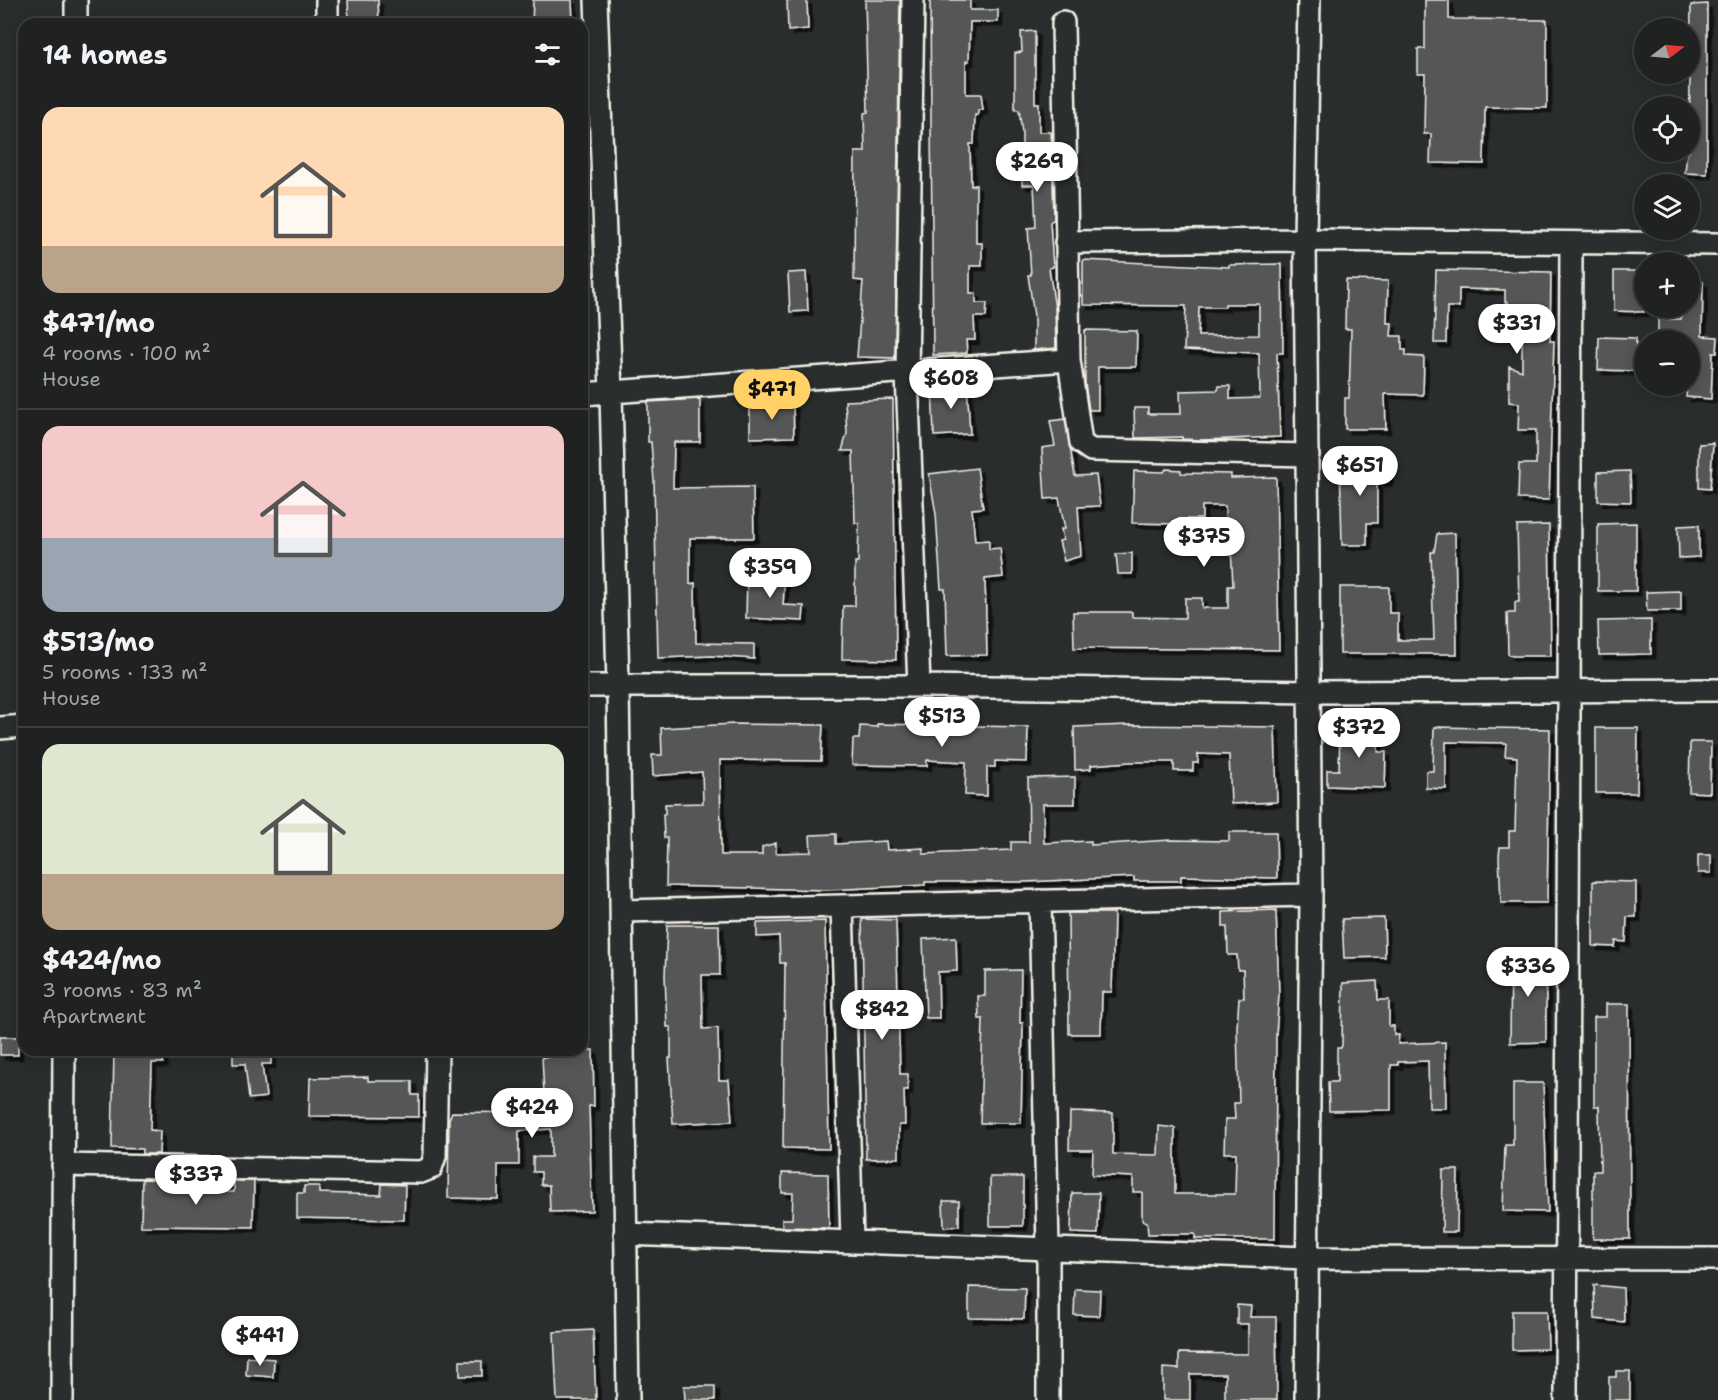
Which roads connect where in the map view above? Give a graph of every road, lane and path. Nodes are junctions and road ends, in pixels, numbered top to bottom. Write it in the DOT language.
graph roads {
  1 [pos="76,0"];
  2 [pos="327,0"];
  3 [pos="596,0"];
  4 [pos="913,0"];
  5 [pos="1308,0"];
  6 [pos="76,18"];
  7 [pos="327,18"];
  8 [pos="1063,22"];
  9 [pos="1305,240"];
  10 [pos="1066,242"];
  11 [pos="1570,244"];
  12 [pos="1718,244"];
  13 [pos="1069,360"];
  14 [pos="907,374"];
  15 [pos="611,392"];
  16 [pos="588,394"];
  17 [pos="1308,455"];
  18 [pos="588,686"];
  19 [pos="618,686"];
  20 [pos="919,686"];
  21 [pos="1718,690"];
  22 [pos="1569,691"];
  23 [pos="1311,692"];
  24 [pos="18,726"];
  25 [pos="0,728"];
  26 [pos="1311,895"];
  27 [pos="1040,901"];
  28 [pos="842,906"];
  29 [pos="622,911"];
  30 [pos="64,1056"];
  31 [pos="437,1056"];
  32 [pos="63,1165"];
  33 [pos="625,1234"];
  34 [pos="852,1241"];
  35 [pos="1048,1247"];
  36 [pos="1566,1257"];
  37 [pos="1309,1258"];
  38 [pos="1718,1259"];
  39 [pos="62,1400"];
  40 [pos="628,1400"];
  41 [pos="1048,1400"];
  42 [pos="1306,1400"];
  43 [pos="1566,1400"];
  1 -- 6 [label="street"];
  2 -- 7 [label="street"];
  3 -- 15 [label="street"];
  4 -- 14 [label="street"];
  5 -- 9 [label="street"];
  8 -- 10 [label="street"];
  9 -- 10 [label="street"];
  9 -- 11 [label="street"];
  9 -- 17 [label="street"];
  10 -- 13 [label="street"];
  11 -- 12 [label="street"];
  11 -- 22 [label="street"];
  13 -- 14 [label="street"];
  13 -- 17 [label="street"];
  14 -- 15 [label="street"];
  14 -- 20 [label="street"];
  15 -- 16 [label="street"];
  15 -- 19 [label="street"];
  17 -- 23 [label="street"];
  18 -- 19 [label="street"];
  19 -- 20 [label="street"];
  19 -- 29 [label="street"];
  20 -- 23 [label="street"];
  21 -- 22 [label="street"];
  22 -- 23 [label="street"];
  22 -- 36 [label="street"];
  23 -- 26 [label="street"];
  24 -- 25 [label="street"];
  26 -- 27 [label="street"];
  26 -- 37 [label="street"];
  27 -- 28 [label="street"];
  27 -- 35 [label="street"];
  28 -- 29 [label="street"];
  28 -- 34 [label="street"];
  29 -- 33 [label="street"];
  30 -- 32 [label="street"];
  31 -- 32 [label="street"];
  32 -- 39 [label="street"];
  33 -- 34 [label="street"];
  33 -- 40 [label="street"];
  34 -- 35 [label="street"];
  35 -- 37 [label="street"];
  35 -- 41 [label="street"];
  36 -- 37 [label="street"];
  36 -- 38 [label="street"];
  36 -- 43 [label="street"];
  37 -- 42 [label="street"];
}
